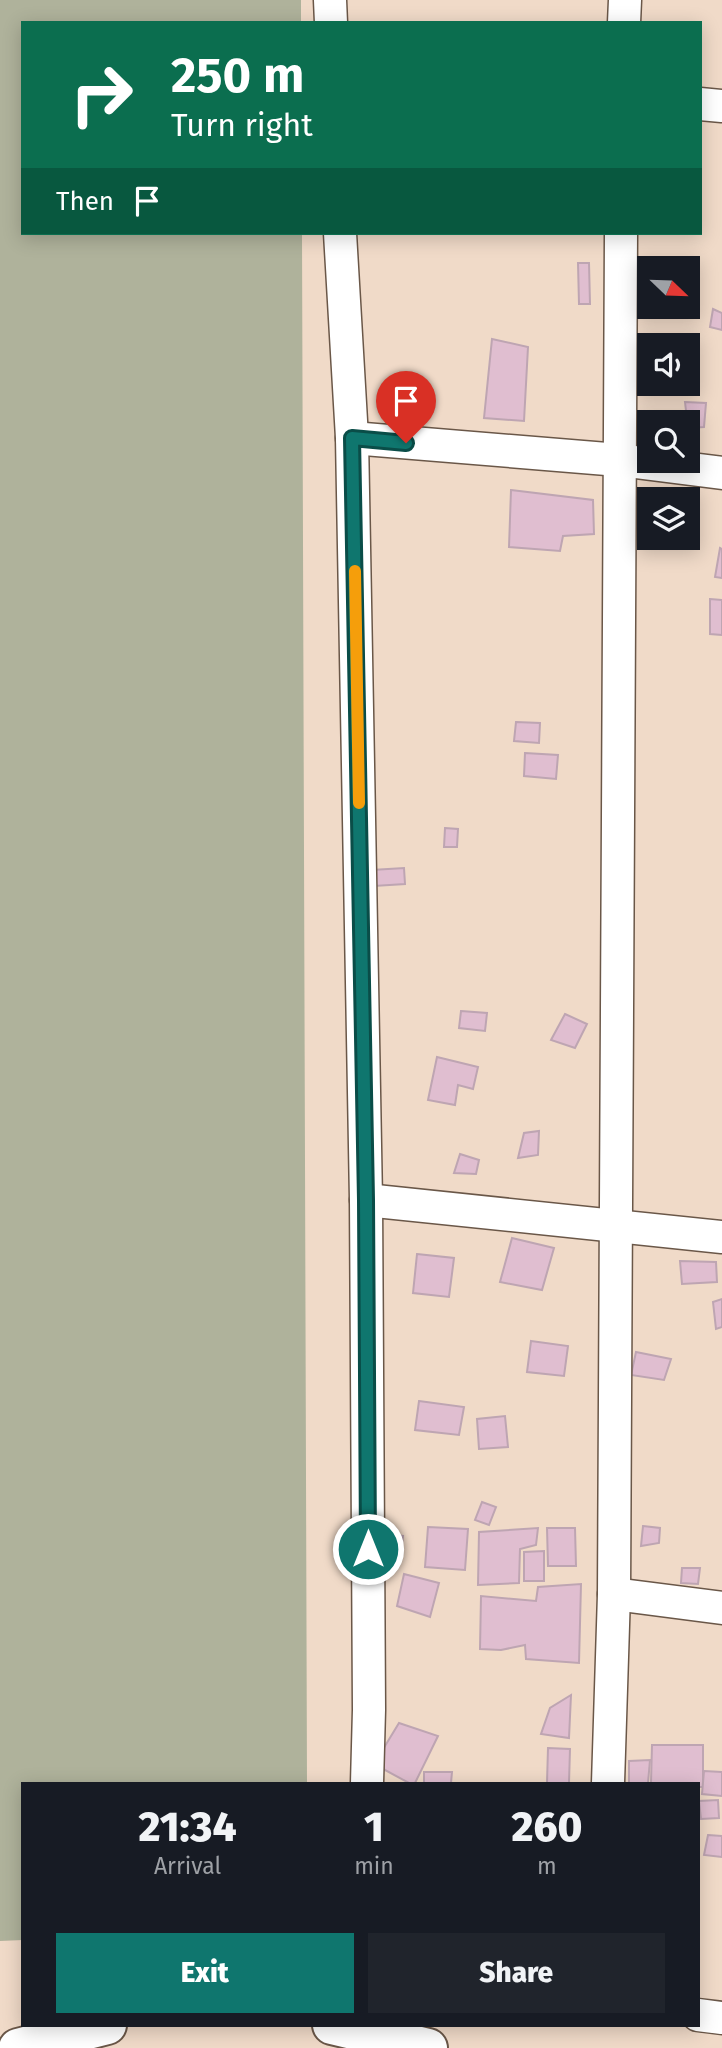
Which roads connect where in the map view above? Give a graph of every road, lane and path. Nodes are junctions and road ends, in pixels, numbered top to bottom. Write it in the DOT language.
graph roads {
  1 [pos="330,0"];
  2 [pos="625,0"];
  3 [pos="331,21"];
  4 [pos="624,21"];
  5 [pos="702,104"];
  6 [pos="722,106"];
  7 [pos="340,235"];
  8 [pos="621,235"];
  9 [pos="352,438"];
  10 [pos="620,460"];
  11 [pos="722,473"];
  12 [pos="366,1200"];
  13 [pos="616,1225"];
  14 [pos="722,1237"];
  15 [pos="614,1594"];
  16 [pos="722,1608"];
  17 [pos="367,1782"];
  18 [pos="608,1782"];
  19 [pos="700,2015"];
  20 [pos="722,2018"];
  21 [pos="99,2027"];
  22 [pos="353,2032"];
  23 [pos="18,2048"];
  24 [pos="428,2048"];
  1 -- 3 [label="street"];
  2 -- 4 [label="street"];
  5 -- 6 [label="street"];
  7 -- 9 [label="street"];
  8 -- 10 [label="street"];
  9 -- 10 [label="street"];
  9 -- 12 [label="street"];
  10 -- 11 [label="street"];
  10 -- 13 [label="street"];
  12 -- 13 [label="street"];
  12 -- 17 [label="street"];
  13 -- 14 [label="street"];
  13 -- 15 [label="street"];
  15 -- 16 [label="street"];
  15 -- 18 [label="street"];
  19 -- 20 [label="street"];
  21 -- 23 [label="main road"];
  22 -- 24 [label="main road"];
}
